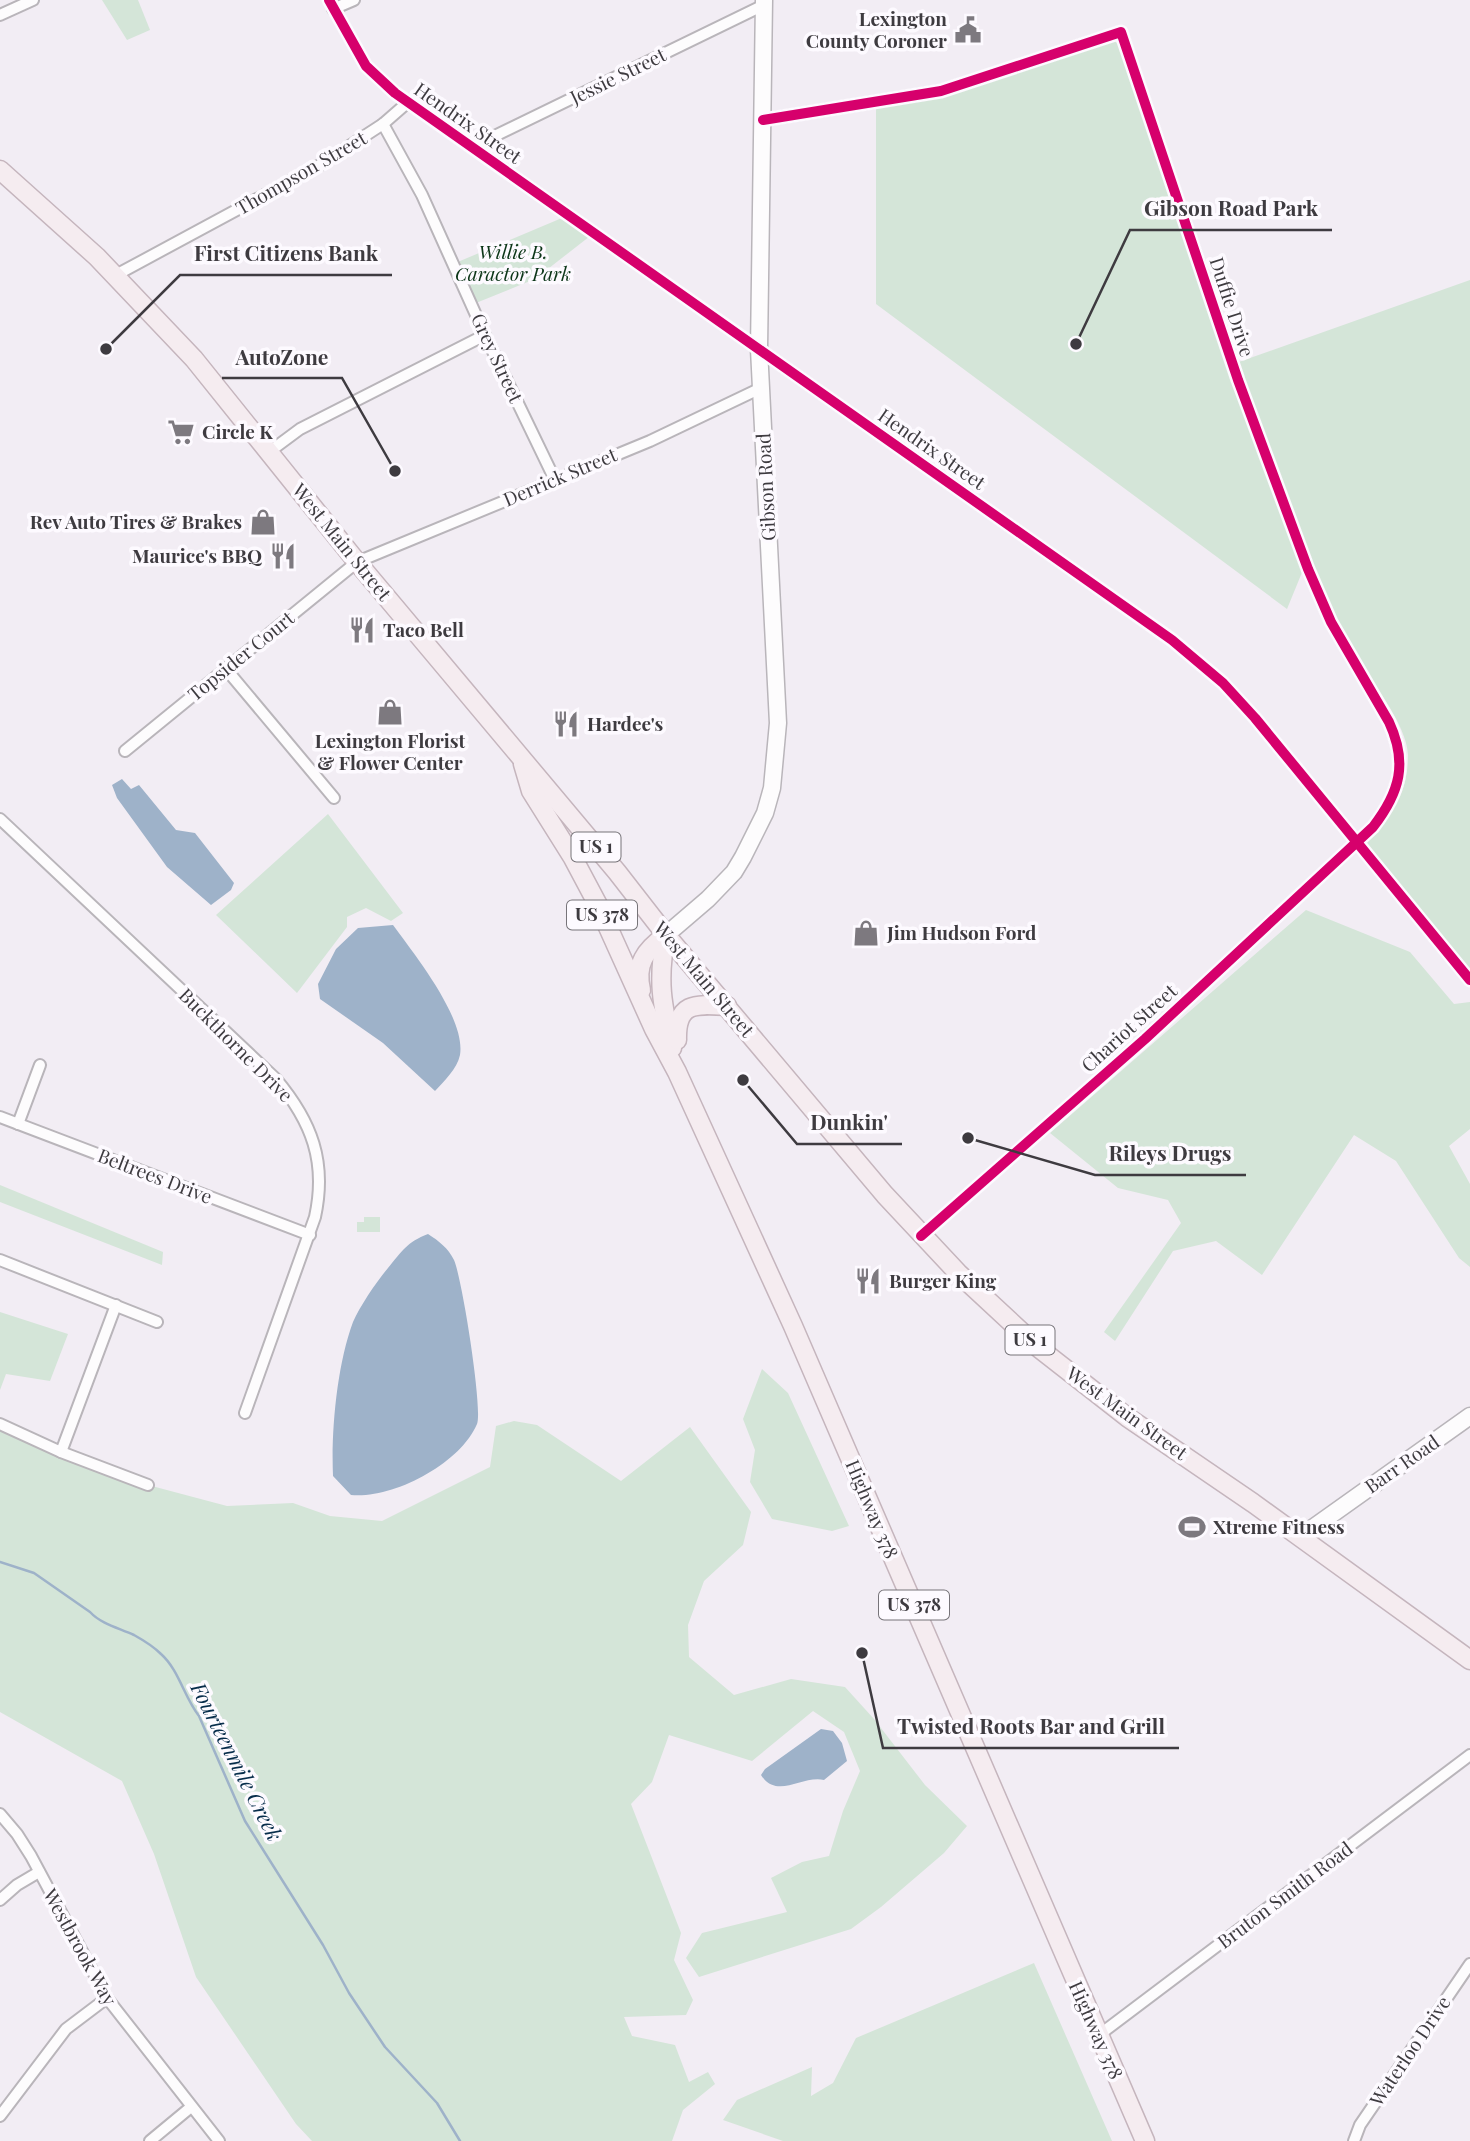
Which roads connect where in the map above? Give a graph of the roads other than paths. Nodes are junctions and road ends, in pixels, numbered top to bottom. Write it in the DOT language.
graph roads {
  1 [pos="33,0"];
  2 [pos="354,0"];
  3 [pos="764,2"];
  4 [pos="331,4"];
  5 [pos="0,16"];
  6 [pos="407,103"];
  7 [pos="763,120"];
  8 [pos="383,124"];
  9 [pos="472,147"];
  10 [pos="0,170"];
  11 [pos="116,275"];
  12 [pos="485,335"];
  13 [pos="759,349"];
  14 [pos="761,388"];
  15 [pos="269,452"];
  16 [pos="555,480"];
  17 [pos="357,562"];
  18 [pos="226,669"];
  19 [pos="125,751"];
  20 [pos="522,761"];
  21 [pos="334,798"];
  22 [pos="0,819"];
  23 [pos="1357,842"];
  24 [pos="666,935"];
  25 [pos="1470,981"];
  26 [pos="645,1006"];
  27 [pos="727,1006"];
  28 [pos="40,1065"];
  29 [pos="677,1072"];
  30 [pos="0,1117"];
  31 [pos="18,1124"];
  32 [pos="310,1235"];
  33 [pos="921,1236"];
  34 [pos="0,1260"];
  35 [pos="116,1305"];
  36 [pos="157,1322"];
  37 [pos="245,1413"];
  38 [pos="1470,1416"];
  39 [pos="0,1424"];
  40 [pos="61,1452"];
  41 [pos="148,1485"];
  42 [pos="1300,1537"];
  43 [pos="1470,1660"];
  44 [pos="1470,1755"];
  45 [pos="0,1814"];
  46 [pos="39,1872"];
  47 [pos="0,1900"];
  48 [pos="1470,1964"];
  49 [pos="107,1998"];
  50 [pos="1099,2035"];
  51 [pos="191,2107"];
  52 [pos="0,2116"];
  53 [pos="150,2141"];
  54 [pos="219,2141"];
  55 [pos="1144,2141"];
  56 [pos="1354,2141"];
  1 -- 5 [label="street"];
  2 -- 4 [label="street"];
  3 -- 7 [label="street, Gibson Road"];
  3 -- 9 [label="street, Jessie Street"];
  4 -- 6 [label="street, Hendrix Street"];
  6 -- 8 [label="street, Thompson Street"];
  6 -- 9 [label="street, Hendrix Street"];
  7 -- 13 [label="street, Gibson Road"];
  7 -- 23 [label="street, Duffie Drive"];
  8 -- 11 [label="street, Thompson Street"];
  8 -- 12 [label="street, Grey Street"];
  9 -- 13 [label="street, Hendrix Street"];
  10 -- 11 [label="main road, West Main Street / US 1"];
  11 -- 15 [label="main road, West Main Street / US 1"];
  12 -- 15 [label="street"];
  12 -- 16 [label="street, Grey Street"];
  13 -- 14 [label="street, Gibson Road"];
  13 -- 23 [label="street, Hendrix Street"];
  14 -- 16 [label="street, Derrick Street"];
  14 -- 24 [label="street, Gibson Road"];
  15 -- 17 [label="main road, West Main Street / US 1"];
  16 -- 17 [label="street, Derrick Street"];
  17 -- 18 [label="street, Topsider Court"];
  17 -- 20 [label="main road, West Main Street / US 1"];
  18 -- 19 [label="street, Topsider Court"];
  18 -- 21 [label="street"];
  20 -- 24 [label="main road, West Main Street / US 1"];
  20 -- 26 [label="main road, US 378"];
  22 -- 32 [label="street, Buckthorne Drive"];
  23 -- 25 [label="street, Hendrix Street"];
  23 -- 33 [label="street, Chariot Street"];
  24 -- 26 [label="main road"];
  24 -- 27 [label="main road, West Main Street / US 1"];
  24 -- 29 [label="main road, US 378"];
  26 -- 29 [label="main road, US 378"];
  27 -- 29 [label="main road"];
  27 -- 33 [label="main road, West Main Street / US 1"];
  28 -- 31 [label="street"];
  29 -- 50 [label="main road, Highway 378 / US 378"];
  30 -- 31 [label="street, Beltrees Drive"];
  31 -- 32 [label="street, Beltrees Drive"];
  32 -- 37 [label="street, Buckthorne Drive"];
  33 -- 42 [label="main road, West Main Street / US 1"];
  34 -- 35 [label="street"];
  35 -- 36 [label="street"];
  35 -- 40 [label="street"];
  38 -- 42 [label="street, Barr Road"];
  39 -- 40 [label="street"];
  40 -- 41 [label="street"];
  42 -- 43 [label="main road, West Main Street / US 1"];
  44 -- 50 [label="street, Bruton Smith Road"];
  45 -- 46 [label="street, Westbrook Way"];
  46 -- 47 [label="street"];
  46 -- 49 [label="street, Westbrook Way"];
  48 -- 56 [label="street, Waterloo Drive"];
  49 -- 51 [label="street, Westbrook Way"];
  49 -- 52 [label="street"];
  50 -- 55 [label="main road, Highway 378 / US 378"];
  51 -- 53 [label="street"];
  51 -- 54 [label="street, Westbrook Way"];
}
